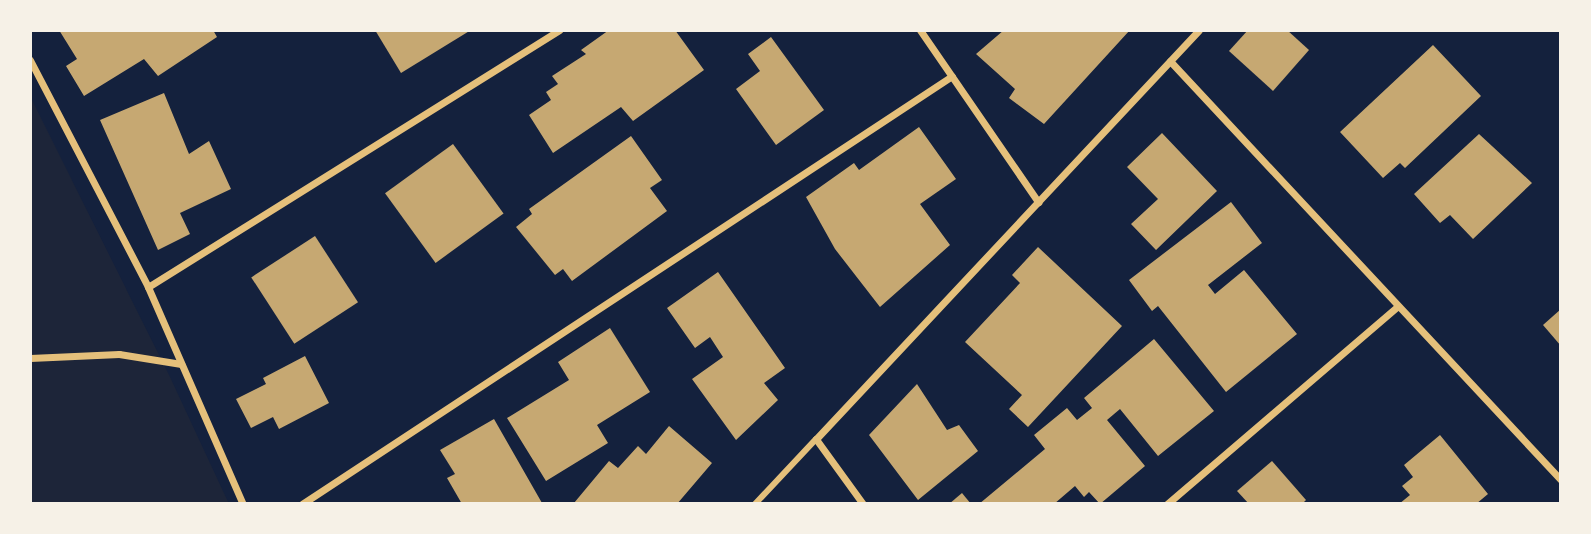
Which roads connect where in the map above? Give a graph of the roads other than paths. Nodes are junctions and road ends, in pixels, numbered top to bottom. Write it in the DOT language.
graph roads {
  1 [pos="559,30"];
  2 [pos="920,30"];
  3 [pos="1199,30"];
  4 [pos="30,60"];
  5 [pos="1170,61"];
  6 [pos="952,76"];
  7 [pos="1038,202"];
  8 [pos="148,287"];
  9 [pos="1398,306"];
  10 [pos="30,358"];
  11 [pos="180,364"];
  12 [pos="816,439"];
  13 [pos="1561,480"];
  14 [pos="243,504"];
  15 [pos="302,504"];
  16 [pos="755,504"];
  17 [pos="863,504"];
  18 [pos="1167,504"];
  1 -- 8 [label="street"];
  2 -- 6 [label="street"];
  3 -- 5 [label="street"];
  4 -- 8 [label="street"];
  5 -- 7 [label="street"];
  5 -- 9 [label="street"];
  6 -- 7 [label="street"];
  6 -- 15 [label="street"];
  7 -- 12 [label="street"];
  8 -- 11 [label="street"];
  9 -- 13 [label="street"];
  9 -- 18 [label="street"];
  10 -- 11 [label="street"];
  11 -- 14 [label="street"];
  12 -- 16 [label="street"];
  12 -- 17 [label="street"];
}
